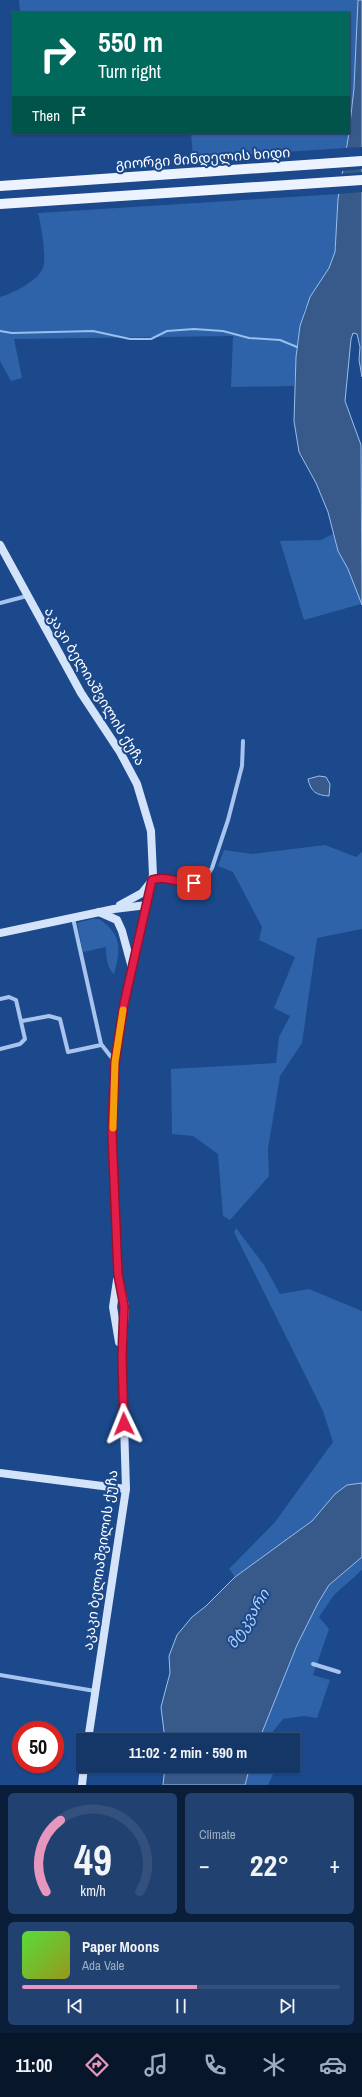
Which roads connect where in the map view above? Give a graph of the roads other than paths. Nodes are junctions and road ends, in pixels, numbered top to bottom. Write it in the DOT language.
graph roads {
  1 [pos="362,161"];
  2 [pos="362,180"];
  3 [pos="0,186"];
  4 [pos="0,204"];
  5 [pos="0,545"];
  6 [pos="27,596"];
  7 [pos="0,603"];
  8 [pos="242,741"];
  9 [pos="152,880"];
  10 [pos="147,905"];
  11 [pos="114,909"];
  12 [pos="100,912"];
  13 [pos="73,918"];
  14 [pos="0,933"];
  15 [pos="132,969"];
  16 [pos="0,999"];
  17 [pos="22,1022"];
  18 [pos="101,1045"];
  19 [pos="0,1048"];
  20 [pos="115,1062"];
  21 [pos="118,1274"];
  22 [pos="124,1306"];
  23 [pos="113,1307"];
  24 [pos="122,1358"];
  25 [pos="0,1473"];
  26 [pos="126,1489"];
  27 [pos="313,1664"];
  28 [pos="339,1672"];
  29 [pos="0,1675"];
  30 [pos="95,1691"];
  31 [pos="89,1733"];
  32 [pos="83,1773"];
  33 [pos="82,1785"];
  1 -- 3 [label="main road, გიორგი მინდელის ხიდი"];
  2 -- 4 [label="main road"];
  5 -- 6 [label="main road, აკაკი ბელიაშვილის ქუჩა"];
  6 -- 7 [label="street"];
  6 -- 9 [label="main road, აკაკი ბელიაშვილის ქუჩა"];
  8 -- 9 [label="street"];
  9 -- 10 [label="main road, აკაკი ბელიაშვილის ქუჩა"];
  9 -- 11 [label="main road"];
  10 -- 11 [label="main road"];
  10 -- 15 [label="main road, აკაკი ბელიაშვილის ქუჩა"];
  11 -- 12 [label="main road"];
  12 -- 13 [label="main road"];
  12 -- 15 [label="main road"];
  13 -- 14 [label="main road"];
  13 -- 18 [label="street"];
  15 -- 20 [label="main road, აკაკი ბელიაშვილის ქუჩა"];
  16 -- 17 [label="street"];
  17 -- 18 [label="street"];
  17 -- 19 [label="street"];
  18 -- 20 [label="street"];
  20 -- 21 [label="main road, აკაკი ბელიაშვილის ქუჩა"];
  21 -- 22 [label="main road, აკაკი ბელიაშვილის ქუჩა"];
  21 -- 23 [label="main road, აკაკი ბელიაშვილის ქუჩა"];
  22 -- 23 [label="street"];
  22 -- 24 [label="main road, აკაკი ბელიაშვილის ქუჩა"];
  23 -- 24 [label="main road, აკაკი ბელიაშვილის ქუჩა"];
  24 -- 26 [label="main road, აკაკი ბელიაშვილის ქუჩა"];
  25 -- 26 [label="main road"];
  26 -- 30 [label="main road, აკაკი ბელიაშვილის ქუჩა"];
  27 -- 28 [label="street"];
  29 -- 30 [label="street"];
  30 -- 31 [label="main road, აკაკი ბელიაშვილის ქუჩა"];
  32 -- 33 [label="main road"];
}
